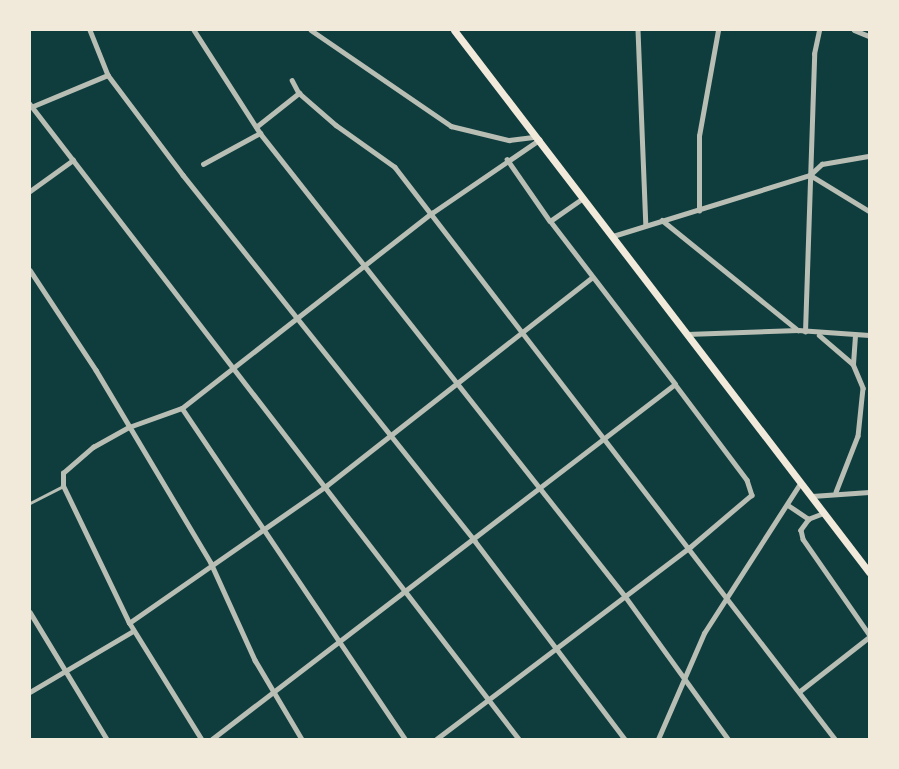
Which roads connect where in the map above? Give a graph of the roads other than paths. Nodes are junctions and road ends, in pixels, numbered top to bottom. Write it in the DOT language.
graph roads {
  1 [pos="90,30"];
  2 [pos="194,30"];
  3 [pos="311,30"];
  4 [pos="454,30"];
  5 [pos="638,30"];
  6 [pos="718,30"];
  7 [pos="818,30"];
  8 [pos="854,30"];
  9 [pos="869,36"];
  10 [pos="108,75"];
  11 [pos="292,80"];
  12 [pos="299,93"];
  13 [pos="31,106"];
  14 [pos="256,127"];
  15 [pos="260,133"];
  16 [pos="538,138"];
  17 [pos="869,156"];
  18 [pos="507,159"];
  19 [pos="73,160"];
  20 [pos="203,164"];
  21 [pos="810,175"];
  22 [pos="30,191"];
  23 [pos="583,198"];
  24 [pos="700,211"];
  25 [pos="869,211"];
  26 [pos="432,213"];
  27 [pos="550,220"];
  28 [pos="662,220"];
  29 [pos="646,224"];
  30 [pos="613,236"];
  31 [pos="365,264"];
  32 [pos="30,270"];
  33 [pos="590,278"];
  34 [pos="295,318"];
  35 [pos="523,330"];
  36 [pos="798,330"];
  37 [pos="805,332"];
  38 [pos="687,334"];
  39 [pos="818,335"];
  40 [pos="854,335"];
  41 [pos="869,335"];
  42 [pos="853,364"];
  43 [pos="236,368"];
  44 [pos="458,384"];
  45 [pos="675,384"];
  46 [pos="182,408"];
  47 [pos="867,409"];
  48 [pos="129,427"];
  49 [pos="392,436"];
  50 [pos="607,438"];
  51 [pos="801,482"];
  52 [pos="63,486"];
  53 [pos="326,486"];
  54 [pos="541,490"];
  55 [pos="836,492"];
  56 [pos="869,492"];
  57 [pos="812,496"];
  58 [pos="30,503"];
  59 [pos="788,505"];
  60 [pos="825,513"];
  61 [pos="809,519"];
  62 [pos="264,530"];
  63 [pos="475,541"];
  64 [pos="691,547"];
  65 [pos="210,564"];
  66 [pos="868,570"];
  67 [pos="408,593"];
  68 [pos="727,594"];
  69 [pos="624,596"];
  70 [pos="30,612"];
  71 [pos="129,623"];
  72 [pos="133,630"];
  73 [pos="869,635"];
  74 [pos="339,645"];
  75 [pos="559,649"];
  76 [pos="64,673"];
  77 [pos="683,677"];
  78 [pos="800,691"];
  79 [pos="30,692"];
  80 [pos="273,695"];
  81 [pos="488,700"];
  82 [pos="107,739"];
  83 [pos="201,739"];
  84 [pos="212,739"];
  85 [pos="302,739"];
  86 [pos="405,739"];
  87 [pos="437,739"];
  88 [pos="518,739"];
  89 [pos="625,739"];
  90 [pos="658,739"];
  91 [pos="728,739"];
  92 [pos="835,739"];
  1 -- 10 [label="street"];
  2 -- 14 [label="street"];
  3 -- 16 [label="street"];
  4 -- 16 [label="main road"];
  5 -- 29 [label="street"];
  6 -- 24 [label="street"];
  7 -- 21 [label="street"];
  8 -- 9 [label="street"];
  10 -- 13 [label="street"];
  10 -- 34 [label="street"];
  11 -- 12 [label="street"];
  12 -- 14 [label="street"];
  12 -- 26 [label="street"];
  13 -- 19 [label="street"];
  14 -- 15 [label="street"];
  15 -- 20 [label="street"];
  15 -- 31 [label="street"];
  16 -- 18 [label="street"];
  16 -- 23 [label="main road"];
  17 -- 21 [label="street"];
  18 -- 26 [label="street"];
  18 -- 27 [label="street"];
  19 -- 22 [label="street"];
  19 -- 43 [label="street"];
  21 -- 24 [label="street"];
  21 -- 25 [label="street"];
  21 -- 37 [label="street"];
  23 -- 27 [label="street"];
  23 -- 30 [label="main road"];
  24 -- 28 [label="street"];
  26 -- 31 [label="street"];
  26 -- 35 [label="street"];
  27 -- 33 [label="street"];
  28 -- 29 [label="street"];
  28 -- 36 [label="street"];
  29 -- 30 [label="street"];
  30 -- 38 [label="main road"];
  31 -- 34 [label="street"];
  31 -- 44 [label="street"];
  32 -- 48 [label="street"];
  33 -- 35 [label="street"];
  33 -- 45 [label="street"];
  34 -- 43 [label="street"];
  34 -- 49 [label="street"];
  35 -- 44 [label="street"];
  35 -- 50 [label="street"];
  36 -- 37 [label="street"];
  36 -- 38 [label="street"];
  37 -- 39 [label="street"];
  38 -- 51 [label="main road"];
  39 -- 40 [label="street"];
  39 -- 42 [label="street"];
  40 -- 41 [label="street"];
  40 -- 42 [label="street"];
  42 -- 47 [label="street"];
  43 -- 46 [label="street"];
  43 -- 53 [label="street"];
  44 -- 49 [label="street"];
  44 -- 54 [label="street"];
  45 -- 50 [label="street"];
  45 -- 64 [label="street"];
  46 -- 48 [label="street"];
  46 -- 62 [label="street"];
  47 -- 55 [label="street"];
  48 -- 52 [label="street"];
  48 -- 65 [label="street"];
  49 -- 53 [label="street"];
  49 -- 63 [label="street"];
  50 -- 54 [label="street"];
  50 -- 64 [label="street"];
  51 -- 57 [label="main road"];
  51 -- 59 [label="street"];
  52 -- 58 [label="street"];
  52 -- 71 [label="street"];
  53 -- 62 [label="street"];
  53 -- 67 [label="street"];
  54 -- 63 [label="street"];
  54 -- 69 [label="street"];
  55 -- 56 [label="street"];
  55 -- 57 [label="street"];
  57 -- 60 [label="main road"];
  59 -- 61 [label="street"];
  59 -- 68 [label="street"];
  60 -- 61 [label="street"];
  60 -- 66 [label="main road"];
  61 -- 73 [label="street"];
  62 -- 65 [label="street"];
  62 -- 74 [label="street"];
  63 -- 67 [label="street"];
  63 -- 75 [label="street"];
  64 -- 68 [label="street"];
  64 -- 69 [label="street"];
  65 -- 71 [label="street"];
  65 -- 80 [label="street"];
  67 -- 74 [label="street"];
  67 -- 81 [label="street"];
  68 -- 77 [label="street"];
  68 -- 78 [label="street"];
  69 -- 75 [label="street"];
  69 -- 77 [label="street"];
  70 -- 76 [label="street"];
  71 -- 72 [label="street"];
  72 -- 76 [label="street"];
  72 -- 83 [label="street"];
  73 -- 78 [label="street"];
  74 -- 80 [label="street"];
  74 -- 86 [label="street"];
  75 -- 81 [label="street"];
  75 -- 89 [label="street"];
  76 -- 79 [label="street"];
  76 -- 82 [label="street"];
  77 -- 90 [label="street"];
  77 -- 91 [label="street"];
  78 -- 92 [label="street"];
  80 -- 84 [label="street"];
  80 -- 85 [label="street"];
  81 -- 87 [label="street"];
  81 -- 88 [label="street"];
}
